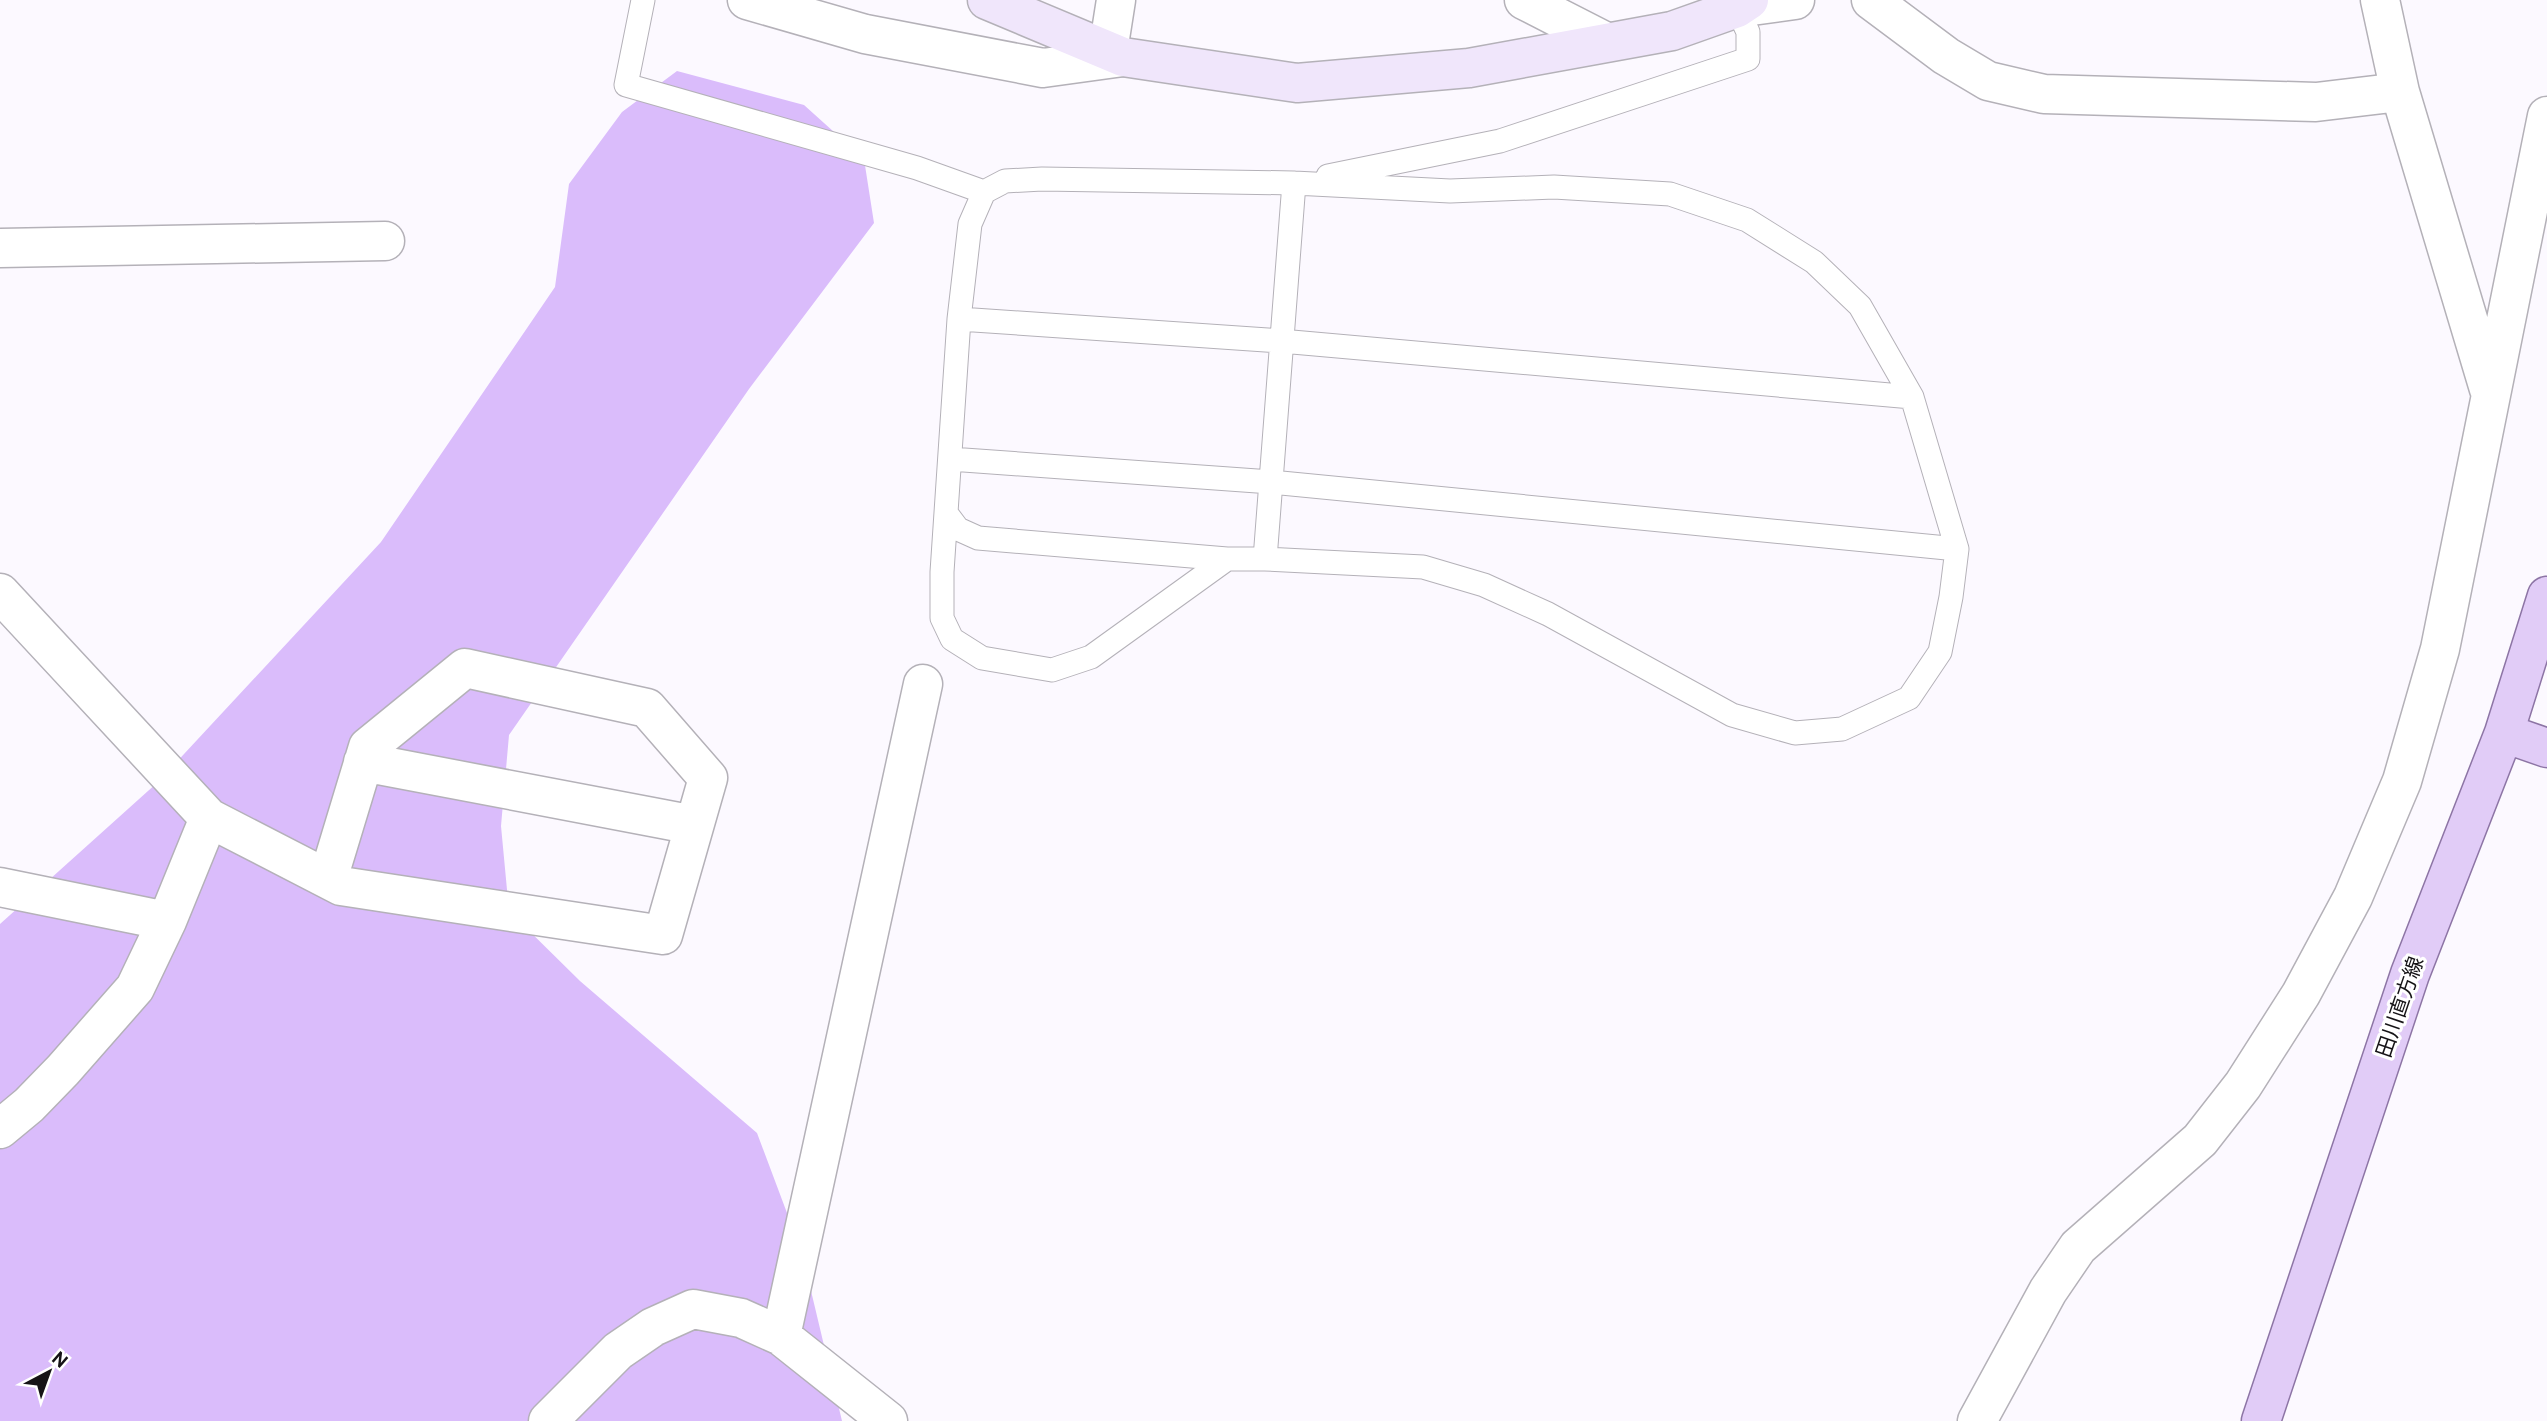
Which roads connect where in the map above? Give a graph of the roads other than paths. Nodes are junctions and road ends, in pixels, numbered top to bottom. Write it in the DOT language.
graph roads {
  1 [pos="643,0"];
  2 [pos="747,0"];
  3 [pos="987,0"];
  4 [pos="1116,0"];
  5 [pos="1524,0"];
  6 [pos="1795,0"];
  7 [pos="1871,0"];
  8 [pos="2380,0"];
  9 [pos="1743,4"];
  10 [pos="1606,42"];
  11 [pos="1115,54"];
  12 [pos="2400,92"];
  13 [pos="2547,117"];
  14 [pos="1294,183"];
  15 [pos="984,192"];
  16 [pos="385,241"];
  17 [pos="0,248"];
  18 [pos="959,319"];
  19 [pos="1280,341"];
  20 [pos="2490,392"];
  21 [pos="1912,397"];
  22 [pos="950,459"];
  23 [pos="1271,482"];
  24 [pos="946,513"];
  25 [pos="1957,549"];
  26 [pos="1227,559"];
  27 [pos="1265,559"];
  28 [pos="0,593"];
  29 [pos="2547,596"];
  30 [pos="923,684"];
  31 [pos="2529,742"];
  32 [pos="363,762"];
  33 [pos="209,818"];
  34 [pos="694,825"];
  35 [pos="328,879"];
  36 [pos="0,887"];
  37 [pos="167,921"];
  38 [pos="14,1102"];
  39 [pos="0,1129"];
  40 [pos="781,1336"];
  41 [pos="548,1421"];
  42 [pos="888,1421"];
  43 [pos="1977,1421"];
  44 [pos="2261,1421"];
  1 -- 15 [label="lane"];
  2 -- 11 [label="street"];
  3 -- 11 [label="street"];
  4 -- 11 [label="street"];
  5 -- 10 [label="street"];
  6 -- 9 [label="street"];
  7 -- 12 [label="street"];
  8 -- 12 [label="street"];
  9 -- 10 [label="street"];
  9 -- 14 [label="lane"];
  10 -- 11 [label="street"];
  12 -- 20 [label="street"];
  13 -- 20 [label="street"];
  14 -- 15 [label="lane"];
  14 -- 19 [label="lane"];
  14 -- 21 [label="lane"];
  15 -- 18 [label="lane"];
  16 -- 17 [label="street"];
  18 -- 19 [label="lane"];
  18 -- 22 [label="lane"];
  19 -- 21 [label="lane"];
  19 -- 23 [label="lane"];
  20 -- 43 [label="street"];
  21 -- 25 [label="lane"];
  22 -- 23 [label="lane"];
  22 -- 24 [label="lane"];
  23 -- 25 [label="lane"];
  23 -- 27 [label="lane"];
  24 -- 26 [label="lane"];
  24 -- 26 [label="lane"];
  25 -- 27 [label="lane"];
  26 -- 27 [label="lane"];
  28 -- 33 [label="street"];
  29 -- 31 [label="main road, 田川直方線"];
  30 -- 40 [label="street"];
  31 -- 44 [label="main road, 田川直方線"];
  32 -- 34 [label="street"];
  32 -- 34 [label="street"];
  32 -- 35 [label="street"];
  33 -- 35 [label="street"];
  33 -- 37 [label="street"];
  34 -- 35 [label="street"];
  36 -- 37 [label="street"];
  37 -- 38 [label="street"];
  38 -- 39 [label="street"];
  40 -- 41 [label="street"];
  40 -- 42 [label="street"];
}
